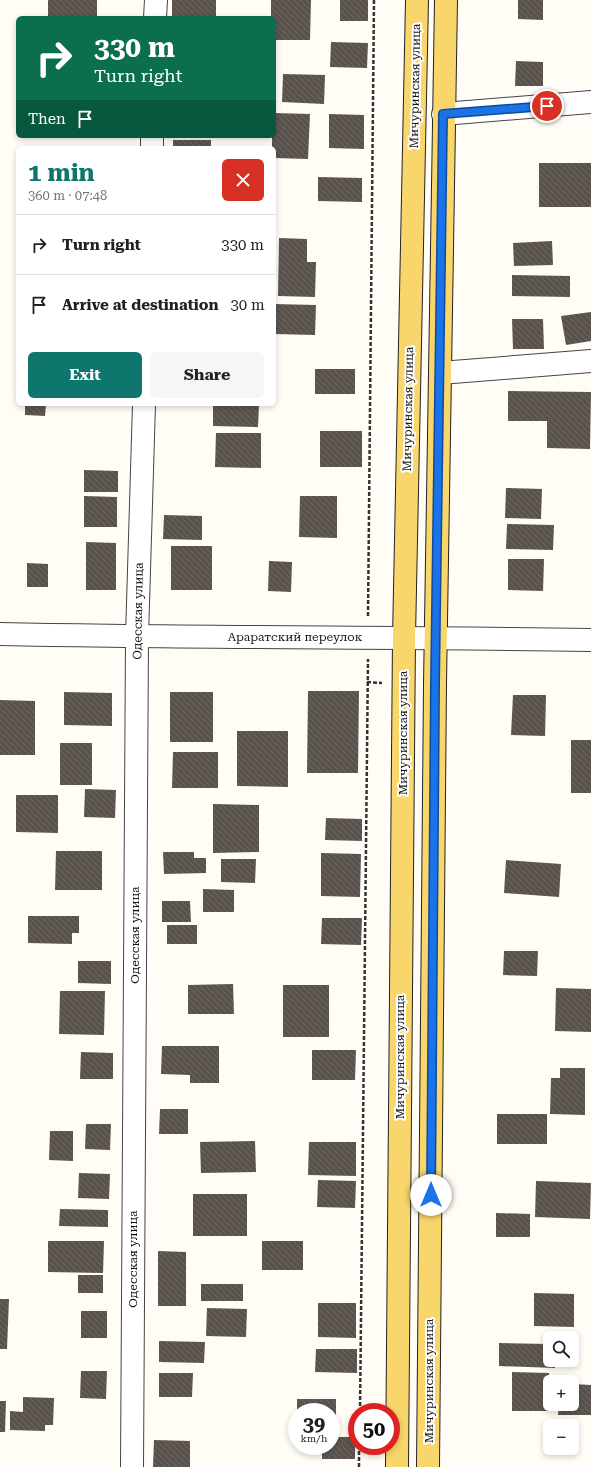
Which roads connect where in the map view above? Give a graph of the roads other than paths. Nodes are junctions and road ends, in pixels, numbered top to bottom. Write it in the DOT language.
graph roads {
  1 [pos="156,0"];
  2 [pos="417,0"];
  3 [pos="446,0"];
  4 [pos="155,16"];
  5 [pos="591,102"];
  6 [pos="443,114"];
  7 [pos="591,361"];
  8 [pos="440,374"];
  9 [pos="144,406"];
  10 [pos="0,634"];
  11 [pos="137,637"];
  12 [pos="404,638"];
  13 [pos="436,638"];
  14 [pos="591,640"];
  15 [pos="132,1467"];
  16 [pos="397,1467"];
  17 [pos="428,1467"];
  1 -- 4 [label="street"];
  2 -- 12 [label="main road, Мичуринская улица"];
  3 -- 6 [label="main road, Мичуринская улица"];
  5 -- 6 [label="street"];
  6 -- 8 [label="main road, Мичуринская улица"];
  7 -- 8 [label="street"];
  8 -- 13 [label="main road, Мичуринская улица"];
  9 -- 11 [label="street, Одесская улица"];
  10 -- 11 [label="street, Араратский переулок"];
  11 -- 12 [label="street, Араратский переулок"];
  11 -- 15 [label="street, Одесская улица"];
  12 -- 13 [label="street, Араратский переулок"];
  12 -- 16 [label="main road, Мичуринская улица"];
  13 -- 14 [label="street, Араратский переулок"];
  13 -- 17 [label="main road, Мичуринская улица"];
}
